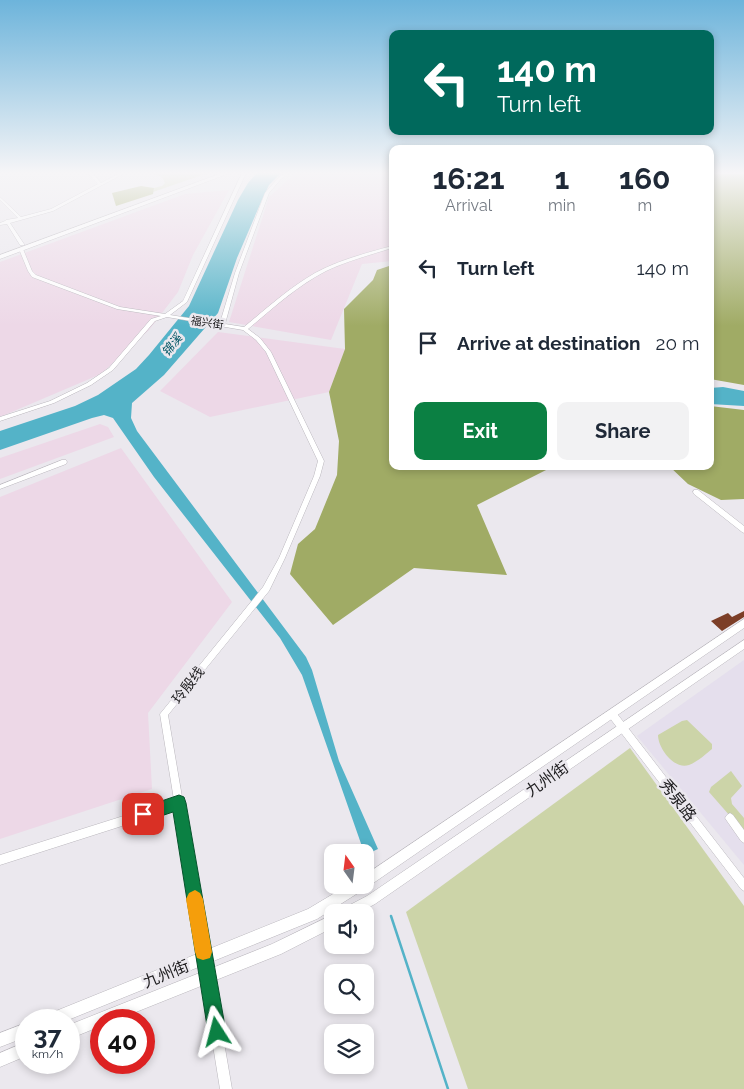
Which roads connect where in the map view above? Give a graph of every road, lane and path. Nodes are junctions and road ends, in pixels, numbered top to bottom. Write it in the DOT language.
graph roads {
  1 [pos="9,224"];
  2 [pos="81,224"];
  3 [pos="84,224"];
  4 [pos="221,224"];
  5 [pos="255,224"];
  6 [pos="21,246"];
  7 [pos="389,248"];
  8 [pos="0,253"];
  9 [pos="0,257"];
  10 [pos="164,317"];
  11 [pos="222,326"];
  12 [pos="245,329"];
  13 [pos="0,419"];
  14 [pos="64,462"];
  15 [pos="0,487"];
  16 [pos="696,492"];
  17 [pos="744,530"];
  18 [pos="744,623"];
  19 [pos="744,644"];
  20 [pos="612,714"];
  21 [pos="622,727"];
  22 [pos="179,803"];
  23 [pos="730,818"];
  24 [pos="744,838"];
  25 [pos="0,860"];
  26 [pos="374,876"];
  27 [pos="744,886"];
  28 [pos="345,894"];
  29 [pos="363,904"];
  30 [pos="324,924"];
  31 [pos="204,958"];
  32 [pos="208,976"];
  33 [pos="77,1009"];
  34 [pos="80,1028"];
  35 [pos="15,1034"];
  36 [pos="0,1040"];
  37 [pos="15,1054"];
  38 [pos="0,1060"];
  39 [pos="226,1089"];
  1 -- 6 [label="street, 福兴街"];
  2 -- 6 [label="highway"];
  3 -- 6 [label="highway"];
  4 -- 10 [label="street"];
  5 -- 11 [label="street"];
  6 -- 8 [label="highway"];
  6 -- 9 [label="highway"];
  6 -- 10 [label="street, 福兴街"];
  7 -- 12 [label="street"];
  10 -- 11 [label="street, 福兴街"];
  10 -- 13 [label="street"];
  11 -- 12 [label="street, 福兴街"];
  12 -- 22 [label="street, 玲殷线"];
  14 -- 15 [label="street"];
  16 -- 17 [label="street"];
  18 -- 20 [label="main road, 九州街"];
  19 -- 21 [label="main road, 九州街"];
  20 -- 21 [label="street, 秀泉路"];
  20 -- 26 [label="main road, 九州街"];
  21 -- 27 [label="street, 秀泉路"];
  21 -- 29 [label="main road, 九州街"];
  22 -- 25 [label="street"];
  22 -- 31 [label="street, 玲殷线"];
  23 -- 24 [label="street"];
  28 -- 31 [label="main road, 九州街"];
  30 -- 32 [label="main road, 九州街"];
  31 -- 32 [label="street, 玲殷线"];
  31 -- 33 [label="main road, 九州街"];
  32 -- 34 [label="main road, 九州街"];
  32 -- 39 [label="street, 玲殷线"];
  35 -- 36 [label="main road"];
  37 -- 38 [label="main road"];
}
